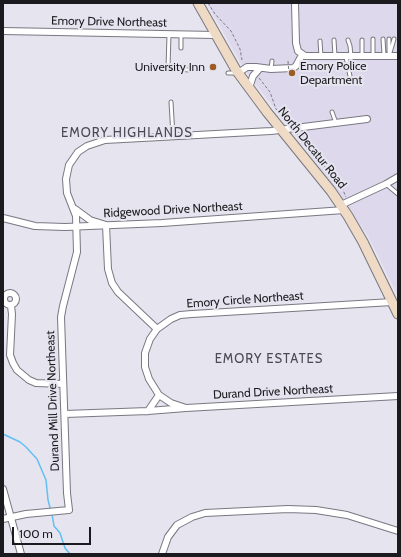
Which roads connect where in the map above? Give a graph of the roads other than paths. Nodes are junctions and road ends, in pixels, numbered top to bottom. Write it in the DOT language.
graph roads {
  1 [pos="198,3"];
  2 [pos="295,3"];
  3 [pos="3,31"];
  4 [pos="168,34"];
  5 [pos="181,34"];
  6 [pos="215,35"];
  7 [pos="383,39"];
  8 [pos="389,39"];
  9 [pos="394,39"];
  10 [pos="334,40"];
  11 [pos="348,40"];
  12 [pos="362,40"];
  13 [pos="372,40"];
  14 [pos="320,41"];
  15 [pos="181,48"];
  16 [pos="302,55"];
  17 [pos="362,56"];
  18 [pos="373,56"];
  19 [pos="386,56"];
  20 [pos="398,56"];
  21 [pos="320,57"];
  22 [pos="335,57"];
  23 [pos="349,57"];
  24 [pos="272,61"];
  25 [pos="260,68"];
  26 [pos="272,69"];
  27 [pos="189,70"];
  28 [pos="228,73"];
  29 [pos="238,73"];
  30 [pos="350,76"];
  31 [pos="250,90"];
  32 [pos="171,102"];
  33 [pos="332,112"];
  34 [pos="367,119"];
  35 [pos="336,123"];
  36 [pos="282,130"];
  37 [pos="173,136"];
  38 [pos="398,176"];
  39 [pos="386,184"];
  40 [pos="398,194"];
  41 [pos="344,204"];
  42 [pos="74,208"];
  43 [pos="3,218"];
  44 [pos="106,225"];
  45 [pos="76,226"];
  46 [pos="392,302"];
  47 [pos="11,306"];
  48 [pos="398,314"];
  49 [pos="157,329"];
  50 [pos="63,384"];
  51 [pos="159,395"];
  52 [pos="398,396"];
  53 [pos="186,408"];
  54 [pos="148,411"];
  55 [pos="64,414"];
  56 [pos="3,489"];
  57 [pos="11,517"];
  58 [pos="3,519"];
  59 [pos="398,531"];
  60 [pos="21,554"];
  61 [pos="162,554"];
  1 -- 6 [label="main road, North Decatur Road"];
  2 -- 16 [label="street"];
  3 -- 4 [label="street, Emory Drive Northeast"];
  4 -- 5 [label="street, Emory Drive Northeast"];
  4 -- 27 [label="lane"];
  5 -- 6 [label="street, Emory Drive Northeast"];
  5 -- 15 [label="lane"];
  6 -- 29 [label="main road, North Decatur Road"];
  7 -- 19 [label="lane"];
  8 -- 19 [label="lane"];
  9 -- 19 [label="lane"];
  10 -- 22 [label="lane"];
  11 -- 23 [label="lane"];
  12 -- 17 [label="lane"];
  13 -- 18 [label="lane"];
  14 -- 21 [label="lane"];
  16 -- 21 [label="street"];
  16 -- 26 [label="street"];
  17 -- 18 [label="street"];
  17 -- 23 [label="street"];
  18 -- 19 [label="street"];
  19 -- 20 [label="street"];
  21 -- 22 [label="street"];
  22 -- 23 [label="street"];
  23 -- 30 [label="lane"];
  24 -- 26 [label="lane"];
  25 -- 26 [label="street"];
  25 -- 29 [label="street"];
  25 -- 31 [label="street"];
  28 -- 29 [label="lane"];
  29 -- 31 [label="main road, North Decatur Road"];
  31 -- 36 [label="main road, North Decatur Road"];
  32 -- 37 [label="lane"];
  33 -- 35 [label="lane"];
  34 -- 35 [label="street, Durand Mill Drive Northeast"];
  35 -- 36 [label="street, Durand Mill Drive Northeast"];
  36 -- 37 [label="street, Durand Mill Drive Northeast"];
  36 -- 41 [label="main road, North Decatur Road"];
  37 -- 42 [label="street, Durand Mill Drive Northeast"];
  38 -- 39 [label="street, Ridgewood Drive Northeast"];
  39 -- 40 [label="lane"];
  39 -- 41 [label="street, Ridgewood Drive Northeast"];
  41 -- 44 [label="street, Ridgewood Drive Northeast"];
  41 -- 46 [label="main road, North Decatur Road"];
  42 -- 44 [label="street"];
  42 -- 45 [label="street, Durand Mill Drive Northeast"];
  43 -- 45 [label="street, Ridgewood Drive Northeast"];
  44 -- 45 [label="street, Ridgewood Drive Northeast"];
  44 -- 49 [label="street"];
  45 -- 50 [label="street, Durand Mill Drive Northeast"];
  46 -- 48 [label="main road, North Decatur Road"];
  46 -- 49 [label="street, Emory Circle Northeast"];
  47 -- 50 [label="street"];
  49 -- 51 [label="street, Emory Circle Northeast"];
  50 -- 55 [label="street, Durand Mill Drive Northeast"];
  51 -- 53 [label="street, Emory Circle Northeast"];
  51 -- 54 [label="street"];
  52 -- 53 [label="street, Durand Drive Northeast"];
  53 -- 54 [label="street, Durand Drive Northeast"];
  54 -- 55 [label="street, Durand Drive Northeast"];
  55 -- 57 [label="street, Durand Mill Drive Northeast"];
  56 -- 57 [label="street"];
  57 -- 58 [label="street, Durand Mill Drive Northeast"];
  57 -- 60 [label="street"];
  59 -- 61 [label="street"];
}
